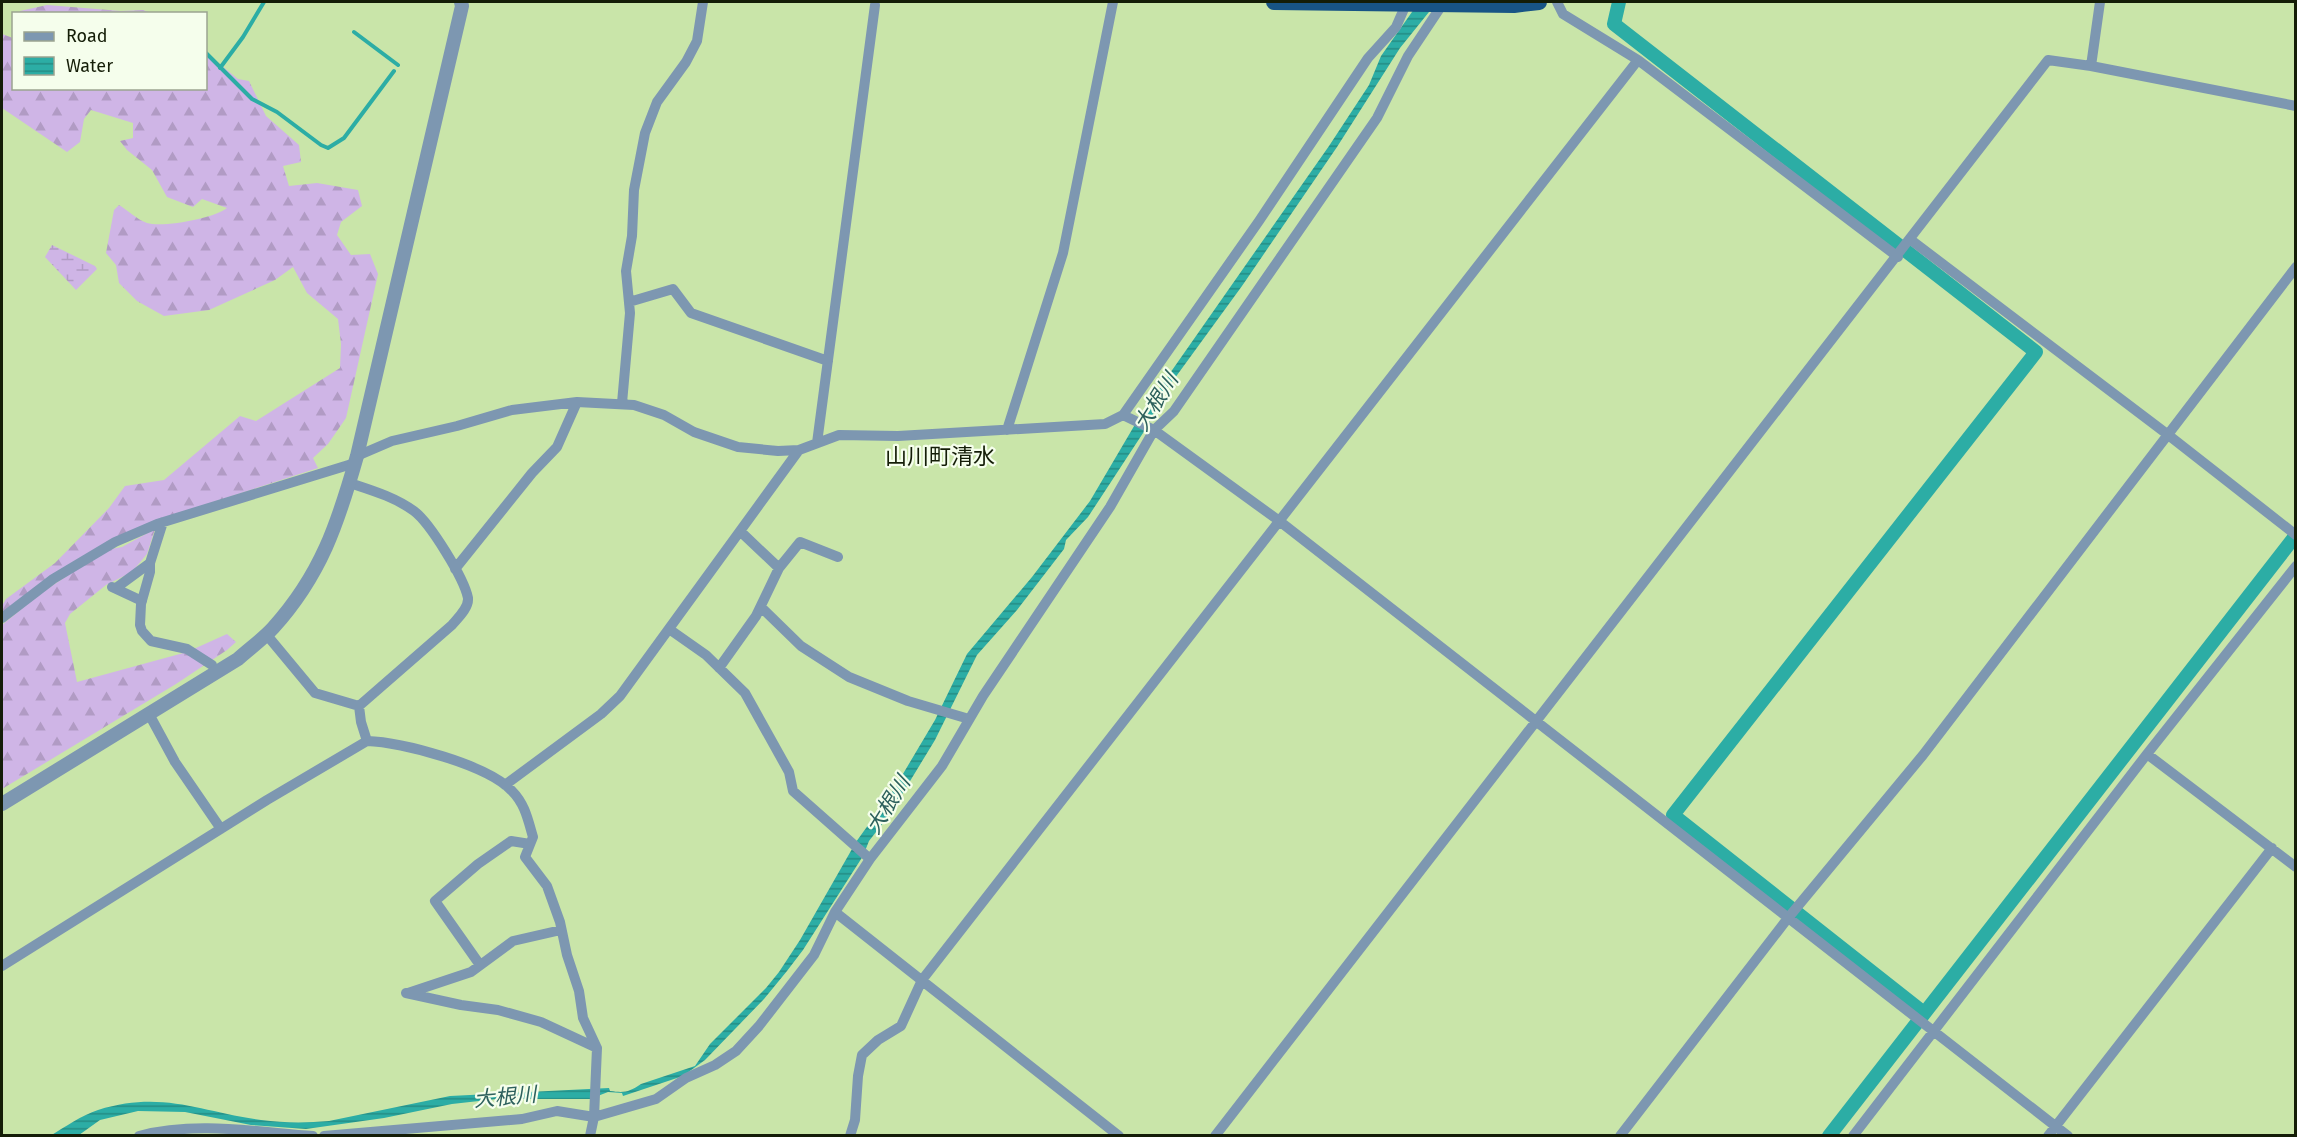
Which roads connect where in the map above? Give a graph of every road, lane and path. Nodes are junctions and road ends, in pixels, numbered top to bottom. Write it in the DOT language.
graph roads {
  1 [pos="460,2"];
  2 [pos="703,2"];
  3 [pos="1113,2"];
  4 [pos="1274,2"];
  5 [pos="1539,2"];
  6 [pos="1557,2"];
  7 [pos="2100,2"];
  8 [pos="1407,3"];
  9 [pos="875,5"];
  10 [pos="1442,5"];
  11 [pos="1638,60"];
  12 [pos="2091,66"];
  13 [pos="2295,106"];
  14 [pos="1910,241"];
  15 [pos="1899,255"];
  16 [pos="2295,267"];
  17 [pos="629,302"];
  18 [pos="828,361"];
  19 [pos="577,402"];
  20 [pos="622,403"];
  21 [pos="1123,415"];
  22 [pos="1007,430"];
  23 [pos="1154,430"];
  24 [pos="2167,434"];
  25 [pos="817,443"];
  26 [pos="799,450"];
  27 [pos="356,459"];
  28 [pos="350,483"];
  29 [pos="1278,520"];
  30 [pos="163,522"];
  31 [pos="741,532"];
  32 [pos="2295,535"];
  33 [pos="838,557"];
  34 [pos="150,563"];
  35 [pos="2295,567"];
  36 [pos="779,568"];
  37 [pos="455,569"];
  38 [pos="142,601"];
  39 [pos="760,608"];
  40 [pos="2,618"];
  41 [pos="669,629"];
  42 [pos="266,634"];
  43 [pos="212,665"];
  44 [pos="719,668"];
  45 [pos="359,706"];
  46 [pos="149,714"];
  47 [pos="969,719"];
  48 [pos="1535,720"];
  49 [pos="367,741"];
  50 [pos="2147,754"];
  51 [pos="505,785"];
  52 [pos="2,804"];
  53 [pos="221,829"];
  54 [pos="530,844"];
  55 [pos="2272,848"];
  56 [pos="869,857"];
  57 [pos="2295,867"];
  58 [pos="835,912"];
  59 [pos="1788,918"];
  60 [pos="561,930"];
  61 [pos="480,965"];
  62 [pos="2,966"];
  63 [pos="922,980"];
  64 [pos="1934,1031"];
  65 [pos="597,1047"];
  66 [pos="594,1117"];
  67 [pos="2056,1126"];
  68 [pos="139,1136"];
  69 [pos="313,1136"];
  70 [pos="324,1136"];
  71 [pos="590,1136"];
  72 [pos="850,1136"];
  73 [pos="1119,1136"];
  74 [pos="1215,1136"];
  75 [pos="1620,1136"];
  76 [pos="1853,1136"];
  77 [pos="2048,1136"];
  78 [pos="2068,1136"];
  1 -- 27 [label="street"];
  2 -- 17 [label="street"];
  3 -- 22 [label="street"];
  4 -- 8 [label="highway"];
  5 -- 10 [label="highway"];
  6 -- 11 [label="street"];
  7 -- 12 [label="street"];
  8 -- 10 [label="highway"];
  8 -- 21 [label="street"];
  9 -- 18 [label="street"];
  10 -- 23 [label="street"];
  11 -- 15 [label="street"];
  11 -- 29 [label="street"];
  12 -- 13 [label="street"];
  12 -- 14 [label="street"];
  14 -- 15 [label="street"];
  14 -- 24 [label="street"];
  15 -- 48 [label="street"];
  16 -- 24 [label="street"];
  17 -- 18 [label="street"];
  17 -- 20 [label="street"];
  18 -- 25 [label="street"];
  19 -- 20 [label="street"];
  19 -- 27 [label="street"];
  19 -- 37 [label="street"];
  20 -- 26 [label="street"];
  21 -- 22 [label="street"];
  21 -- 23 [label="street"];
  22 -- 25 [label="street"];
  23 -- 29 [label="street"];
  23 -- 47 [label="street"];
  24 -- 32 [label="street"];
  24 -- 59 [label="street"];
  25 -- 26 [label="street"];
  26 -- 31 [label="street"];
  27 -- 28 [label="street"];
  27 -- 30 [label="street"];
  28 -- 37 [label="street"];
  28 -- 42 [label="street"];
  29 -- 48 [label="street"];
  29 -- 63 [label="street"];
  30 -- 34 [label="street"];
  30 -- 40 [label="street"];
  31 -- 36 [label="street"];
  31 -- 41 [label="street"];
  33 -- 36 [label="street"];
  34 -- 38 [label="street"];
  34 -- 38 [label="street"];
  35 -- 50 [label="street"];
  36 -- 39 [label="street"];
  37 -- 45 [label="street"];
  38 -- 43 [label="street"];
  39 -- 44 [label="street"];
  39 -- 47 [label="street"];
  41 -- 44 [label="street"];
  41 -- 51 [label="street"];
  42 -- 45 [label="street"];
  42 -- 46 [label="street"];
  44 -- 56 [label="street"];
  45 -- 49 [label="street"];
  46 -- 52 [label="street"];
  46 -- 53 [label="street"];
  47 -- 56 [label="street"];
  48 -- 59 [label="street"];
  48 -- 74 [label="street"];
  49 -- 51 [label="street"];
  49 -- 53 [label="street"];
  50 -- 55 [label="street"];
  50 -- 64 [label="street"];
  51 -- 54 [label="street"];
  53 -- 62 [label="street"];
  54 -- 60 [label="street"];
  54 -- 61 [label="street"];
  55 -- 57 [label="street"];
  55 -- 67 [label="street"];
  56 -- 58 [label="street"];
  58 -- 63 [label="street"];
  58 -- 66 [label="street"];
  59 -- 64 [label="street"];
  59 -- 75 [label="street"];
  60 -- 61 [label="street"];
  60 -- 65 [label="street"];
  61 -- 65 [label="street"];
  63 -- 72 [label="street"];
  63 -- 73 [label="street"];
  64 -- 67 [label="street"];
  64 -- 76 [label="street"];
  65 -- 66 [label="street"];
  66 -- 70 [label="street"];
  66 -- 71 [label="street"];
  67 -- 77 [label="street"];
  67 -- 78 [label="street"];
  68 -- 69 [label="street"];
}
